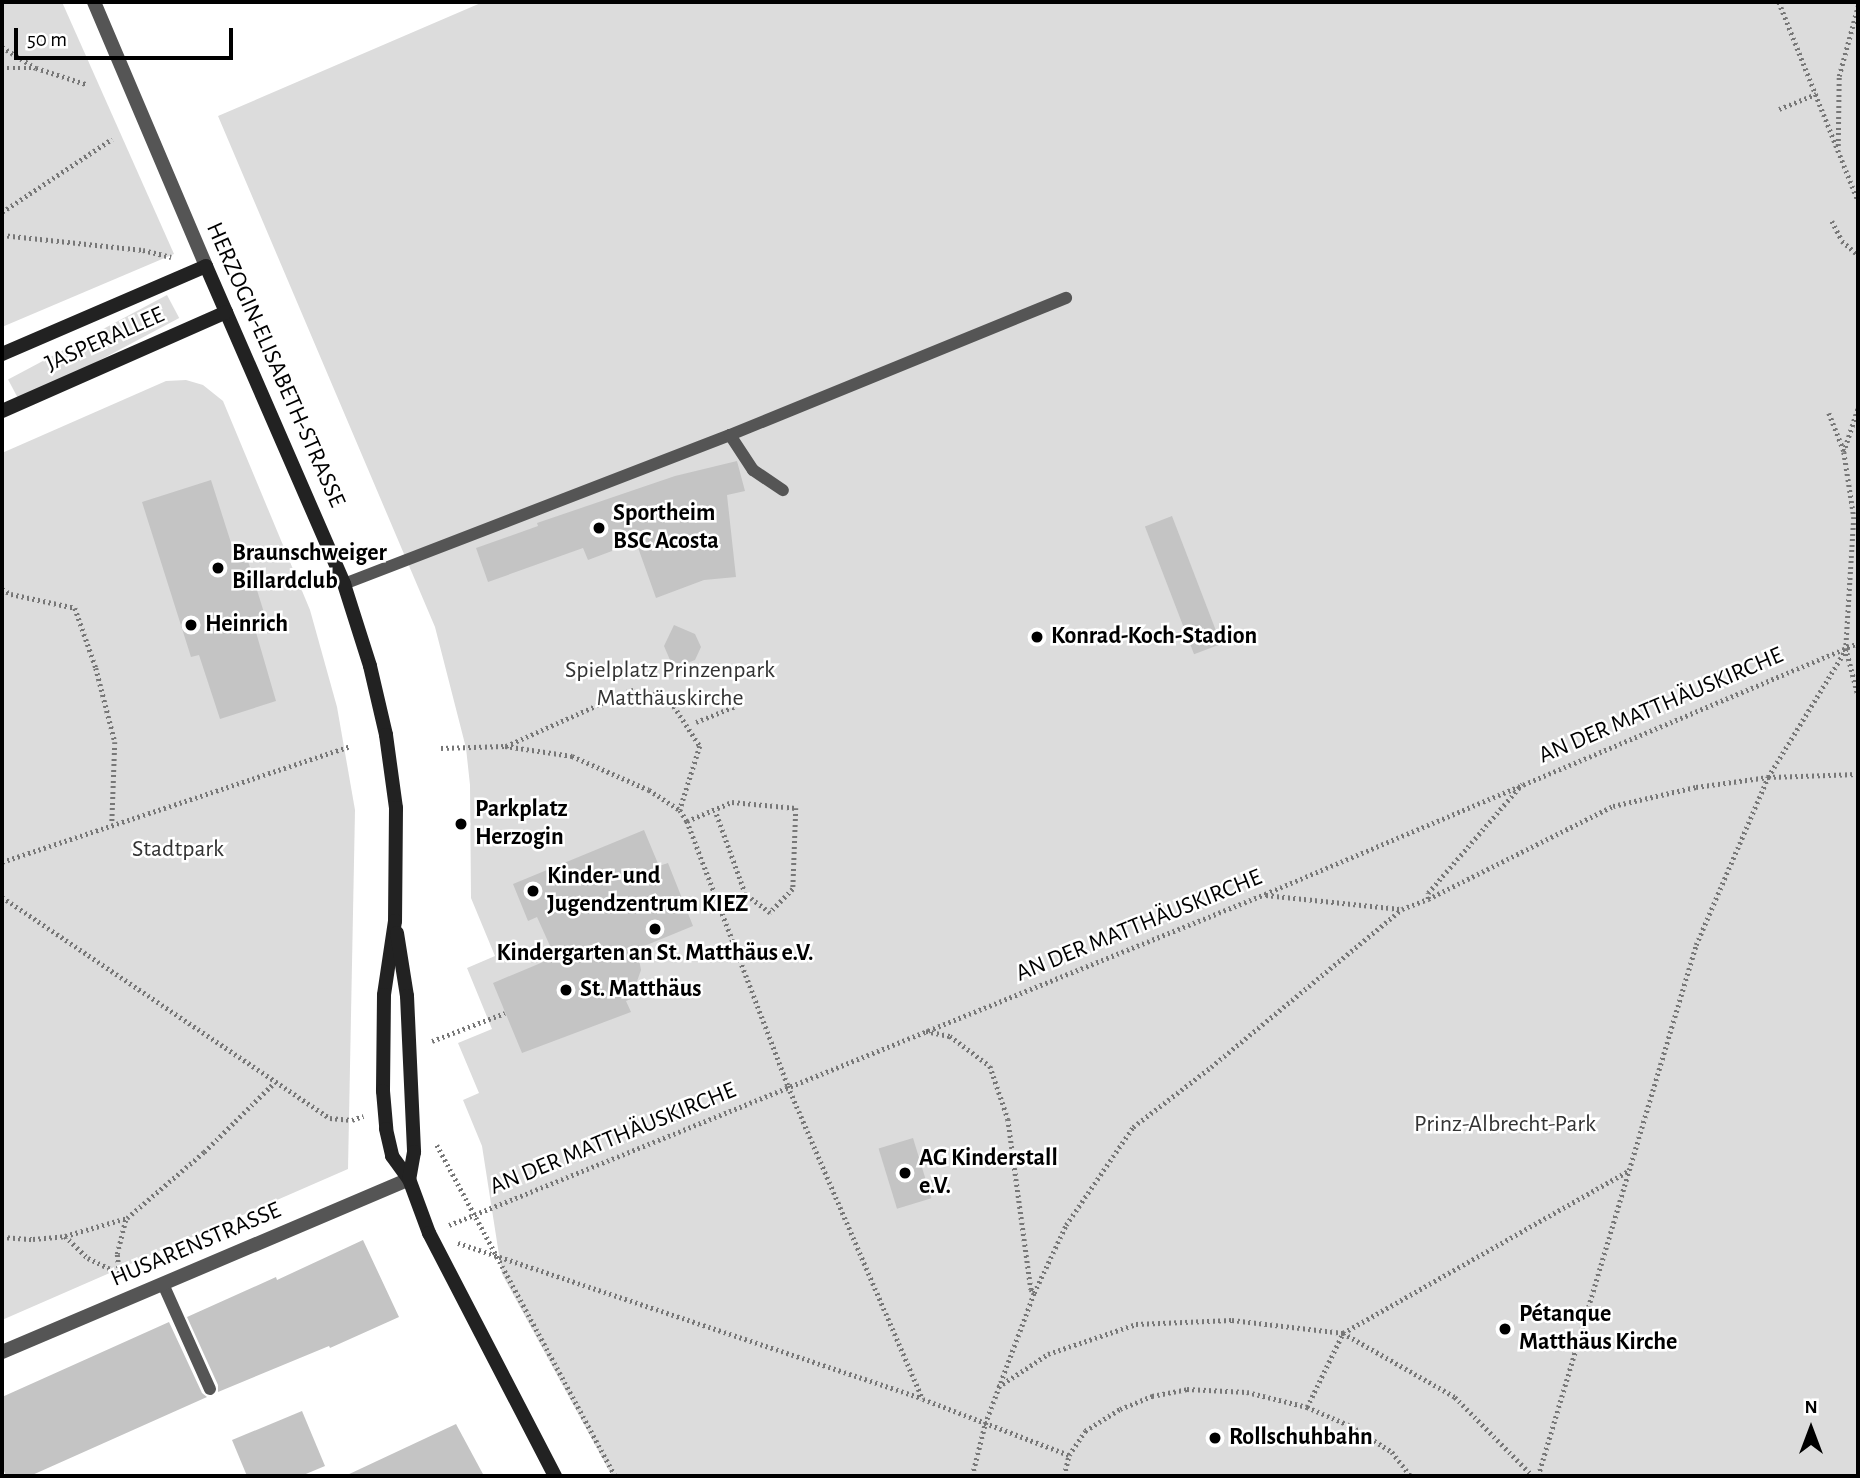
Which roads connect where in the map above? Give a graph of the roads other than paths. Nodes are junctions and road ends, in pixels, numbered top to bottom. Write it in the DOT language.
graph roads {
  1 [pos="94,2"];
  2 [pos="206,266"];
  3 [pos="1066,298"];
  4 [pos="226,312"];
  5 [pos="2,355"];
  6 [pos="2,411"];
  7 [pos="730,435"];
  8 [pos="783,490"];
  9 [pos="344,584"];
  10 [pos="396,921"];
  11 [pos="409,1179"];
  12 [pos="163,1284"];
  13 [pos="2,1353"];
  14 [pos="210,1389"];
  15 [pos="555,1476"];
  1 -- 2 [label="street, HERZOGIN-ELISABETH-STRASSE"];
  2 -- 4 [label="street, HERZOGIN-ELISABETH-STRASSE"];
  2 -- 5 [label="street, JASPERALLEE"];
  3 -- 7 [label="lane"];
  4 -- 6 [label="street, JASPERALLEE"];
  4 -- 9 [label="street, HERZOGIN-ELISABETH-STRASSE"];
  7 -- 8 [label="lane"];
  7 -- 9 [label="lane"];
  9 -- 10 [label="street, HERZOGIN-ELISABETH-STRASSE"];
  10 -- 11 [label="street, HERZOGIN-ELISABETH-STRASSE"];
  10 -- 11 [label="street, HERZOGIN-ELISABETH-STRASSE"];
  11 -- 12 [label="street, HUSARENSTRASSE"];
  11 -- 15 [label="street, HERZOGIN-ELISABETH-STRASSE"];
  12 -- 13 [label="street, HUSARENSTRASSE"];
  12 -- 14 [label="lane"];
}
